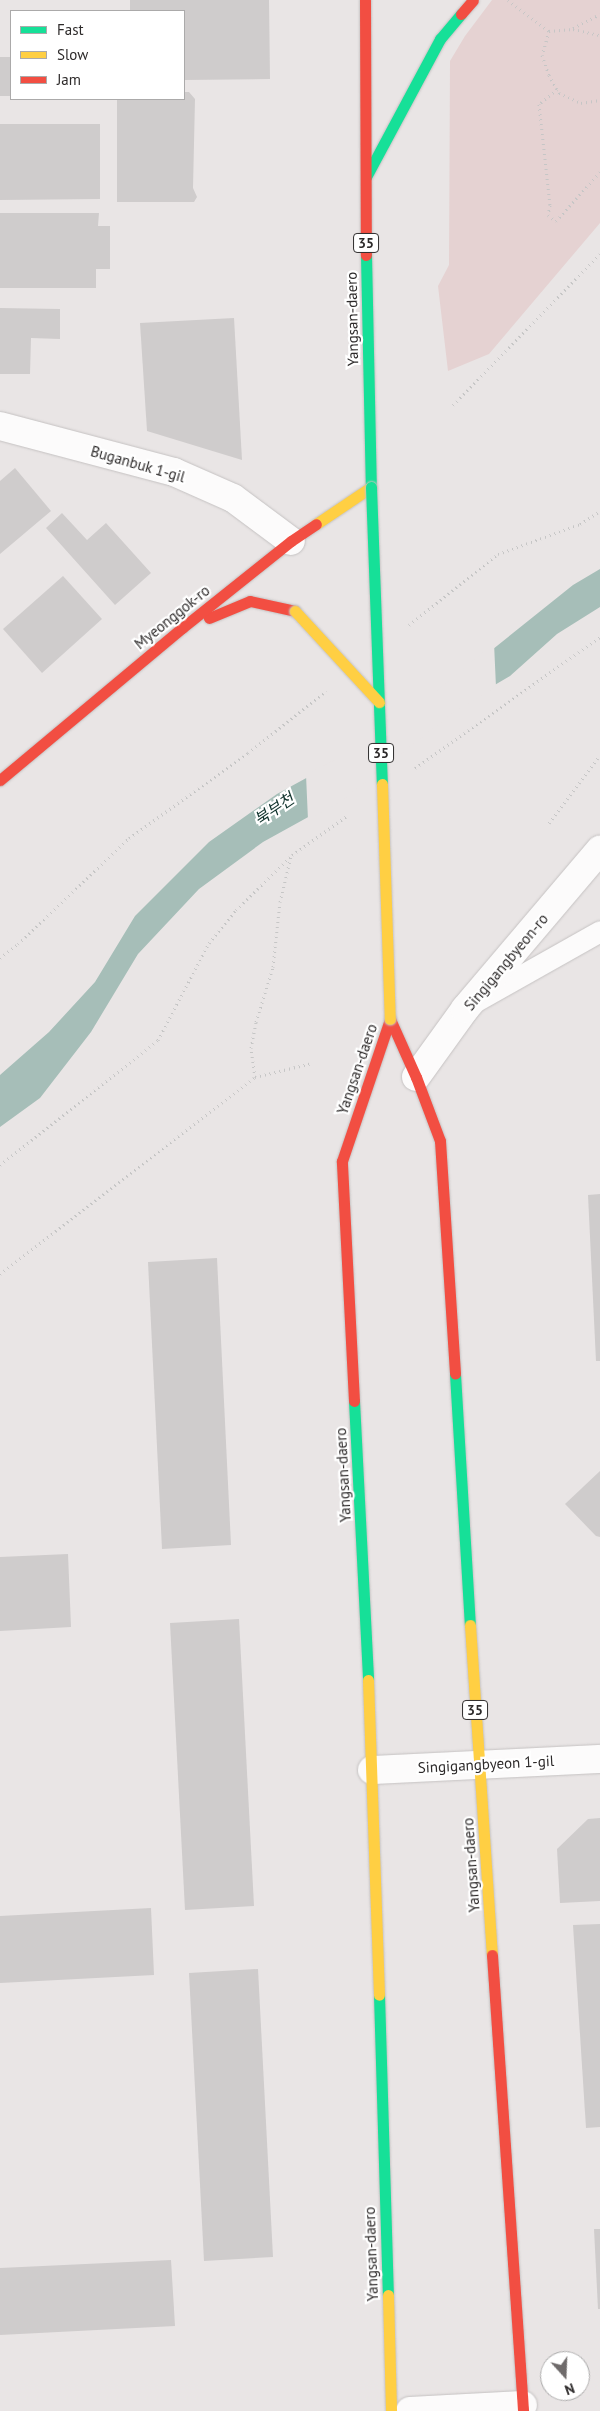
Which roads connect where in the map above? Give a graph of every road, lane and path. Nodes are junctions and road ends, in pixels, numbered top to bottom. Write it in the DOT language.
graph roads {
  1 [pos="365,0"];
  2 [pos="473,0"];
  3 [pos="508,0"];
  4 [pos="600,14"];
  5 [pos="573,28"];
  6 [pos="549,31"];
  7 [pos="600,35"];
  8 [pos="557,89"];
  9 [pos="600,100"];
  10 [pos="600,172"];
  11 [pos="364,181"];
  12 [pos="600,254"];
  13 [pos="453,405"];
  14 [pos="0,426"];
  15 [pos="371,487"];
  16 [pos="600,511"];
  17 [pos="291,541"];
  18 [pos="182,628"];
  19 [pos="404,628"];
  20 [pos="600,637"];
  21 [pos="334,684"];
  22 [pos="379,702"];
  23 [pos="600,755"];
  24 [pos="413,769"];
  25 [pos="0,780"];
  26 [pos="356,809"];
  27 [pos="550,823"];
  28 [pos="600,850"];
  29 [pos="292,855"];
  30 [pos="600,931"];
  31 [pos="0,958"];
  32 [pos="470,1004"];
  33 [pos="390,1019"];
  34 [pos="312,1063"];
  35 [pos="256,1077"];
  36 [pos="416,1077"];
  37 [pos="0,1165"];
  38 [pos="0,1274"];
  39 [pos="600,1759"];
  40 [pos="479,1764"];
  41 [pos="372,1770"];
  42 [pos="523,2408"];
  43 [pos="391,2411"];
  44 [pos="410,2411"];
  1 -- 11 [label="main road, Yangsan-daero / 35"];
  2 -- 11 [label="main road"];
  3 -- 6 [label="path"];
  4 -- 5 [label="path"];
  5 -- 6 [label="path"];
  5 -- 7 [label="path"];
  6 -- 8 [label="path"];
  8 -- 9 [label="path"];
  8 -- 10 [label="path"];
  11 -- 15 [label="main road, Yangsan-daero / 35"];
  12 -- 13 [label="path"];
  14 -- 17 [label="street, Buganbuk 1-gil"];
  15 -- 17 [label="main road, Myeonggok-ro"];
  15 -- 22 [label="main road, 35, bridge"];
  16 -- 19 [label="path"];
  17 -- 18 [label="main road, Myeonggok-ro"];
  18 -- 22 [label="main road, bridge"];
  18 -- 25 [label="main road, Myeonggok-ro"];
  20 -- 24 [label="path"];
  21 -- 31 [label="path"];
  22 -- 33 [label="main road, 35, bridge"];
  23 -- 27 [label="path"];
  26 -- 29 [label="path"];
  28 -- 32 [label="street, Singigangbyeon-ro"];
  29 -- 35 [label="path"];
  29 -- 37 [label="path"];
  30 -- 32 [label="lane"];
  32 -- 36 [label="street, Singigangbyeon-ro"];
  33 -- 36 [label="main road, Yangsan-daero / 35"];
  33 -- 41 [label="main road, Yangsan-daero / 35"];
  34 -- 35 [label="path"];
  35 -- 38 [label="path"];
  36 -- 40 [label="main road, Yangsan-daero / 35"];
  39 -- 40 [label="street, Singigangbyeon 1-gil"];
  40 -- 41 [label="street, Singigangbyeon 1-gil"];
  40 -- 42 [label="main road, Yangsan-daero / 35"];
  41 -- 43 [label="main road, Yangsan-daero / 35"];
  42 -- 44 [label="street"];
}
